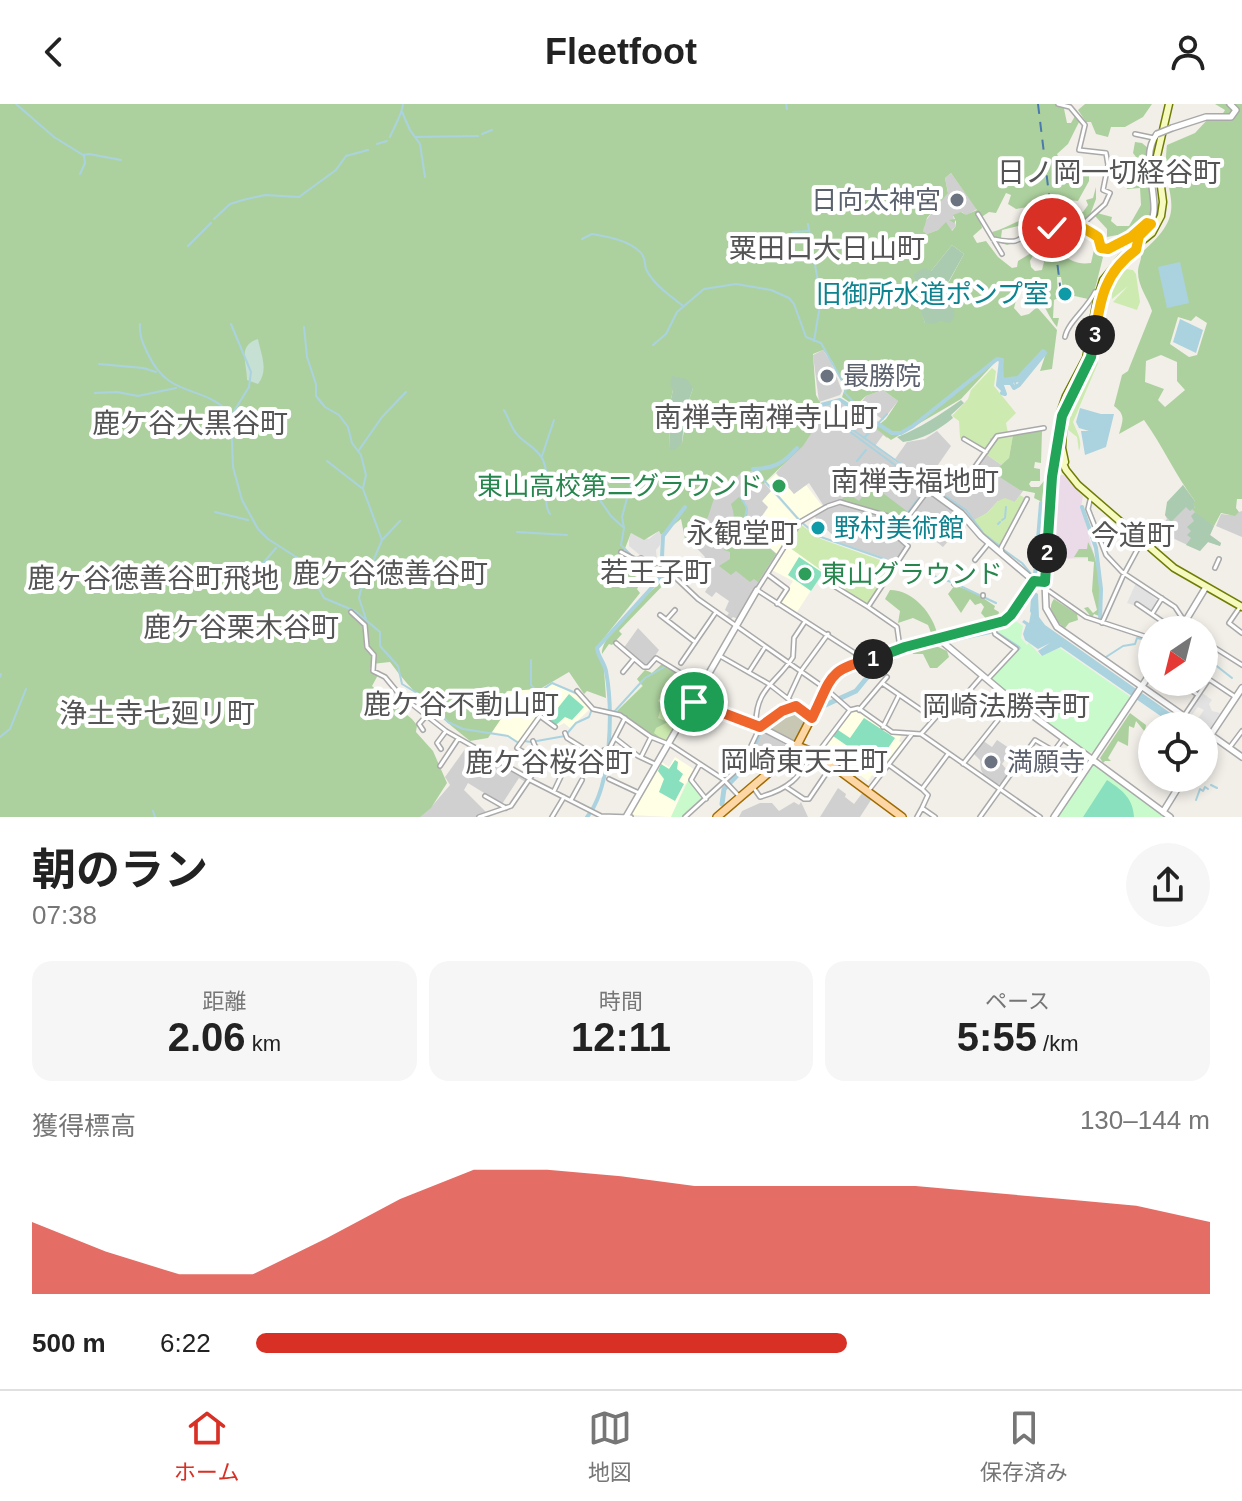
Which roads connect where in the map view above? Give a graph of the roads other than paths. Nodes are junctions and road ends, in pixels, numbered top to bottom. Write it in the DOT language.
graph roads {
  1 [pos="1058,104"];
  2 [pos="1171,104"];
  3 [pos="1230,104"];
  4 [pos="1071,106"];
  5 [pos="1135,134"];
  6 [pos="1155,136"];
  7 [pos="978,214"];
  8 [pos="1068,221"];
  9 [pos="1151,224"];
  10 [pos="993,239"];
  11 [pos="1137,248"];
  12 [pos="1002,254"];
  13 [pos="1099,291"];
  14 [pos="1065,337"];
  15 [pos="1064,410"];
  16 [pos="1044,428"];
  17 [pos="1057,438"];
  18 [pos="964,439"];
  19 [pos="1057,451"];
  20 [pos="986,452"];
  21 [pos="1053,474"];
  22 [pos="930,491"];
  23 [pos="1091,496"];
  24 [pos="1027,499"];
  25 [pos="905,521"];
  26 [pos="1142,541"];
  27 [pos="989,542"];
  28 [pos="621,552"];
  29 [pos="1002,553"];
  30 [pos="1219,559"];
  31 [pos="975,560"];
  32 [pos="1215,568"];
  33 [pos="1125,573"];
  34 [pos="767,574"];
  35 [pos="1041,583"];
  36 [pos="834,586"];
  37 [pos="1206,587"];
  38 [pos="757,590"];
  39 [pos="1162,598"];
  40 [pos="777,604"];
  41 [pos="1137,604"];
  42 [pos="1242,606"];
  43 [pos="868,607"];
  44 [pos="675,610"];
  45 [pos="351,612"];
  46 [pos="716,612"];
  47 [pos="1152,614"];
  48 [pos="660,615"];
  49 [pos="1155,616"];
  50 [pos="1181,616"];
  51 [pos="1189,616"];
  52 [pos="666,620"];
  53 [pos="804,623"];
  54 [pos="1102,623"];
  55 [pos="737,628"];
  56 [pos="994,629"];
  57 [pos="1242,633"];
  58 [pos="828,634"];
  59 [pos="1138,635"];
  60 [pos="940,641"];
  61 [pos="695,642"];
  62 [pos="616,643"];
  63 [pos="765,647"];
  64 [pos="900,648"];
  65 [pos="1218,650"];
  66 [pos="720,656"];
  67 [pos="634,659"];
  68 [pos="863,661"];
  69 [pos="681,663"];
  70 [pos="789,663"];
  71 [pos="1242,665"];
  72 [pos="801,671"];
  73 [pos="623,672"];
  74 [pos="749,672"];
  75 [pos="887,677"];
  76 [pos="985,678"];
  77 [pos="882,683"];
  78 [pos="769,684"];
  79 [pos="711,685"];
  80 [pos="1218,685"];
  81 [pos="703,686"];
  82 [pos="1138,687"];
  83 [pos="1242,688"];
  84 [pos="826,689"];
  85 [pos="577,691"];
  86 [pos="1138,693"];
  87 [pos="899,695"];
  88 [pos="1152,696"];
  89 [pos="1236,697"];
  90 [pos="788,699"];
  91 [pos="1013,701"];
  92 [pos="694,702"];
  93 [pos="796,706"];
  94 [pos="850,710"];
  95 [pos="859,710"];
  96 [pos="1178,712"];
  97 [pos="427,715"];
  98 [pos="625,718"];
  99 [pos="812,718"];
  100 [pos="933,718"];
  101 [pos="1218,723"];
  102 [pos="758,726"];
  103 [pos="555,727"];
  104 [pos="883,727"];
  105 [pos="423,730"];
  106 [pos="446,731"];
  107 [pos="1242,731"];
  108 [pos="566,734"];
  109 [pos="912,734"];
  110 [pos="921,734"];
  111 [pos="651,737"];
  112 [pos="458,739"];
  113 [pos="1063,739"];
  114 [pos="610,740"];
  115 [pos="1218,741"];
  116 [pos="533,742"];
  117 [pos="669,744"];
  118 [pos="797,746"];
  119 [pos="1229,747"];
  120 [pos="582,748"];
  121 [pos="441,749"];
  122 [pos="815,753"];
  123 [pos="948,753"];
  124 [pos="641,757"];
  125 [pos="1242,757"];
  126 [pos="1093,761"];
  127 [pos="655,764"];
  128 [pos="700,764"];
  129 [pos="963,764"];
  130 [pos="832,765"];
  131 [pos="889,765"];
  132 [pos="440,766"];
  133 [pos="565,770"];
  134 [pos="609,779"];
  135 [pos="530,780"];
  136 [pos="582,780"];
  137 [pos="727,783"];
  138 [pos="752,786"];
  139 [pos="785,787"];
  140 [pos="922,789"];
  141 [pos="869,790"];
  142 [pos="1000,790"];
  143 [pos="554,791"];
  144 [pos="1175,792"];
  145 [pos="639,793"];
  146 [pos="485,796"];
  147 [pos="564,797"];
  148 [pos="739,797"];
  149 [pos="706,799"];
  150 [pos="571,800"];
  151 [pos="506,808"];
  152 [pos="922,808"];
  153 [pos="1163,812"];
  154 [pos="687,816"];
  155 [pos="479,817"];
  156 [pos="552,817"];
  157 [pos="628,817"];
  158 [pos="714,817"];
  159 [pos="902,817"];
  160 [pos="917,817"];
  161 [pos="935,817"];
  162 [pos="980,817"];
  163 [pos="1040,817"];
  164 [pos="1054,817"];
  165 [pos="1170,817"];
  1 -- 4 [label="street"];
  2 -- 11 [label="main road"];
  3 -- 6 [label="street, bridge"];
  4 -- 8 [label="street"];
  5 -- 6 [label="street"];
  6 -- 9 [label="street"];
  7 -- 10 [label="street"];
  8 -- 9 [label="street"];
  8 -- 10 [label="street"];
  9 -- 11 [label="street"];
  10 -- 12 [label="street"];
  11 -- 13 [label="main road"];
  11 -- 15 [label="main road"];
  13 -- 14 [label="street"];
  13 -- 17 [label="main road"];
  15 -- 19 [label="main road"];
  15 -- 23 [label="main road"];
  16 -- 20 [label="street"];
  17 -- 19 [label="main road"];
  17 -- 21 [label="main road"];
  18 -- 20 [label="street"];
  19 -- 21 [label="main road"];
  19 -- 23 [label="main road"];
  20 -- 22 [label="street"];
  21 -- 23 [label="main road"];
  21 -- 35 [label="main road"];
  22 -- 25 [label="street"];
  22 -- 27 [label="street"];
  23 -- 26 [label="main road"];
  23 -- 33 [label="street"];
  24 -- 29 [label="street"];
  25 -- 34 [label="street"];
  25 -- 43 [label="street"];
  26 -- 33 [label="street"];
  26 -- 37 [label="main road"];
  27 -- 29 [label="street"];
  27 -- 31 [label="street"];
  28 -- 46 [label="street"];
  29 -- 35 [label="street"];
  30 -- 32 [label="street"];
  33 -- 39 [label="street"];
  33 -- 54 [label="street"];
  34 -- 38 [label="street"];
  34 -- 40 [label="street"];
  35 -- 54 [label="street"];
  35 -- 56 [label="main road"];
  35 -- 82 [label="street"];
  36 -- 43 [label="street"];
  37 -- 42 [label="main road"];
  37 -- 51 [label="street"];
  38 -- 40 [label="street"];
  38 -- 55 [label="street"];
  39 -- 47 [label="street"];
  39 -- 50 [label="street"];
  40 -- 53 [label="street"];
  41 -- 47 [label="street"];
  42 -- 57 [label="street"];
  43 -- 64 [label="street"];
  44 -- 52 [label="street"];
  45 -- 97 [label="street"];
  46 -- 55 [label="street"];
  46 -- 61 [label="street"];
  47 -- 49 [label="street"];
  48 -- 52 [label="street"];
  52 -- 61 [label="street"];
  53 -- 58 [label="street"];
  53 -- 70 [label="street"];
  54 -- 59 [label="street"];
  55 -- 63 [label="street"];
  55 -- 66 [label="street"];
  56 -- 60 [label="main road"];
  56 -- 76 [label="street"];
  58 -- 68 [label="street"];
  58 -- 72 [label="street"];
  60 -- 64 [label="main road"];
  60 -- 76 [label="street"];
  61 -- 69 [label="street"];
  62 -- 67 [label="street"];
  63 -- 70 [label="street"];
  63 -- 74 [label="street"];
  64 -- 68 [label="main road"];
  65 -- 71 [label="street"];
  66 -- 74 [label="street"];
  66 -- 81 [label="street"];
  67 -- 73 [label="street"];
  67 -- 81 [label="street"];
  68 -- 84 [label="main road"];
  70 -- 72 [label="street"];
  70 -- 78 [label="street"];
  72 -- 84 [label="street"];
  72 -- 90 [label="street"];
  74 -- 78 [label="street"];
  75 -- 77 [label="street"];
  76 -- 91 [label="street"];
  76 -- 100 [label="street"];
  77 -- 87 [label="street"];
  77 -- 95 [label="street"];
  78 -- 90 [label="street"];
  78 -- 102 [label="street"];
  79 -- 81 [label="street"];
  80 -- 89 [label="street"];
  81 -- 92 [label="street"];
  83 -- 89 [label="street"];
  84 -- 94 [label="street"];
  84 -- 99 [label="main road"];
  85 -- 98 [label="street"];
  86 -- 126 [label="street"];
  87 -- 100 [label="street"];
  87 -- 104 [label="street"];
  88 -- 96 [label="street"];
  89 -- 101 [label="street"];
  90 -- 93 [label="street"];
  91 -- 113 [label="street"];
  91 -- 129 [label="street"];
  92 -- 102 [label="street"];
  92 -- 117 [label="street"];
  93 -- 99 [label="street"];
  93 -- 102 [label="street"];
  94 -- 95 [label="street"];
  94 -- 122 [label="street"];
  95 -- 104 [label="street"];
  97 -- 105 [label="street"];
  97 -- 106 [label="street"];
  98 -- 111 [label="street"];
  98 -- 114 [label="street"];
  99 -- 118 [label="main road"];
  100 -- 110 [label="street"];
  102 -- 118 [label="street"];
  102 -- 137 [label="street"];
  103 -- 135 [label="street"];
  104 -- 109 [label="street"];
  106 -- 112 [label="street"];
  106 -- 121 [label="street"];
  107 -- 119 [label="street"];
  108 -- 120 [label="street"];
  109 -- 110 [label="street"];
  109 -- 131 [label="street"];
  110 -- 123 [label="street"];
  111 -- 117 [label="street"];
  111 -- 124 [label="street"];
  112 -- 132 [label="street"];
  112 -- 135 [label="street"];
  113 -- 126 [label="street"];
  113 -- 142 [label="street"];
  114 -- 120 [label="street"];
  114 -- 124 [label="street"];
  115 -- 119 [label="street"];
  116 -- 133 [label="street"];
  117 -- 127 [label="street"];
  117 -- 128 [label="street"];
  118 -- 122 [label="main road"];
  118 -- 138 [label="main road"];
  119 -- 125 [label="street"];
  120 -- 133 [label="street"];
  122 -- 130 [label="main road"];
  122 -- 139 [label="street"];
  123 -- 129 [label="street"];
  123 -- 140 [label="street"];
  124 -- 127 [label="street"];
  126 -- 153 [label="street"];
  126 -- 164 [label="street"];
  127 -- 145 [label="street"];
  128 -- 137 [label="street"];
  128 -- 149 [label="street"];
  129 -- 142 [label="street"];
  130 -- 139 [label="street"];
  130 -- 141 [label="main road"];
  131 -- 140 [label="street"];
  131 -- 141 [label="street"];
  133 -- 143 [label="street"];
  134 -- 145 [label="street"];
  135 -- 143 [label="street"];
  135 -- 151 [label="street"];
  136 -- 150 [label="street"];
  137 -- 148 [label="street"];
  137 -- 149 [label="street"];
  138 -- 139 [label="street"];
  138 -- 148 [label="main road"];
  140 -- 152 [label="street"];
  141 -- 159 [label="main road"];
  142 -- 162 [label="street"];
  142 -- 163 [label="street"];
  143 -- 147 [label="street"];
  144 -- 153 [label="street"];
  145 -- 157 [label="street"];
  146 -- 151 [label="street"];
  147 -- 150 [label="street"];
  147 -- 156 [label="street"];
  148 -- 158 [label="main road"];
  149 -- 154 [label="street"];
  150 -- 157 [label="street"];
  151 -- 155 [label="street"];
  152 -- 160 [label="street"];
  152 -- 161 [label="street"];
  153 -- 165 [label="street"];
}
